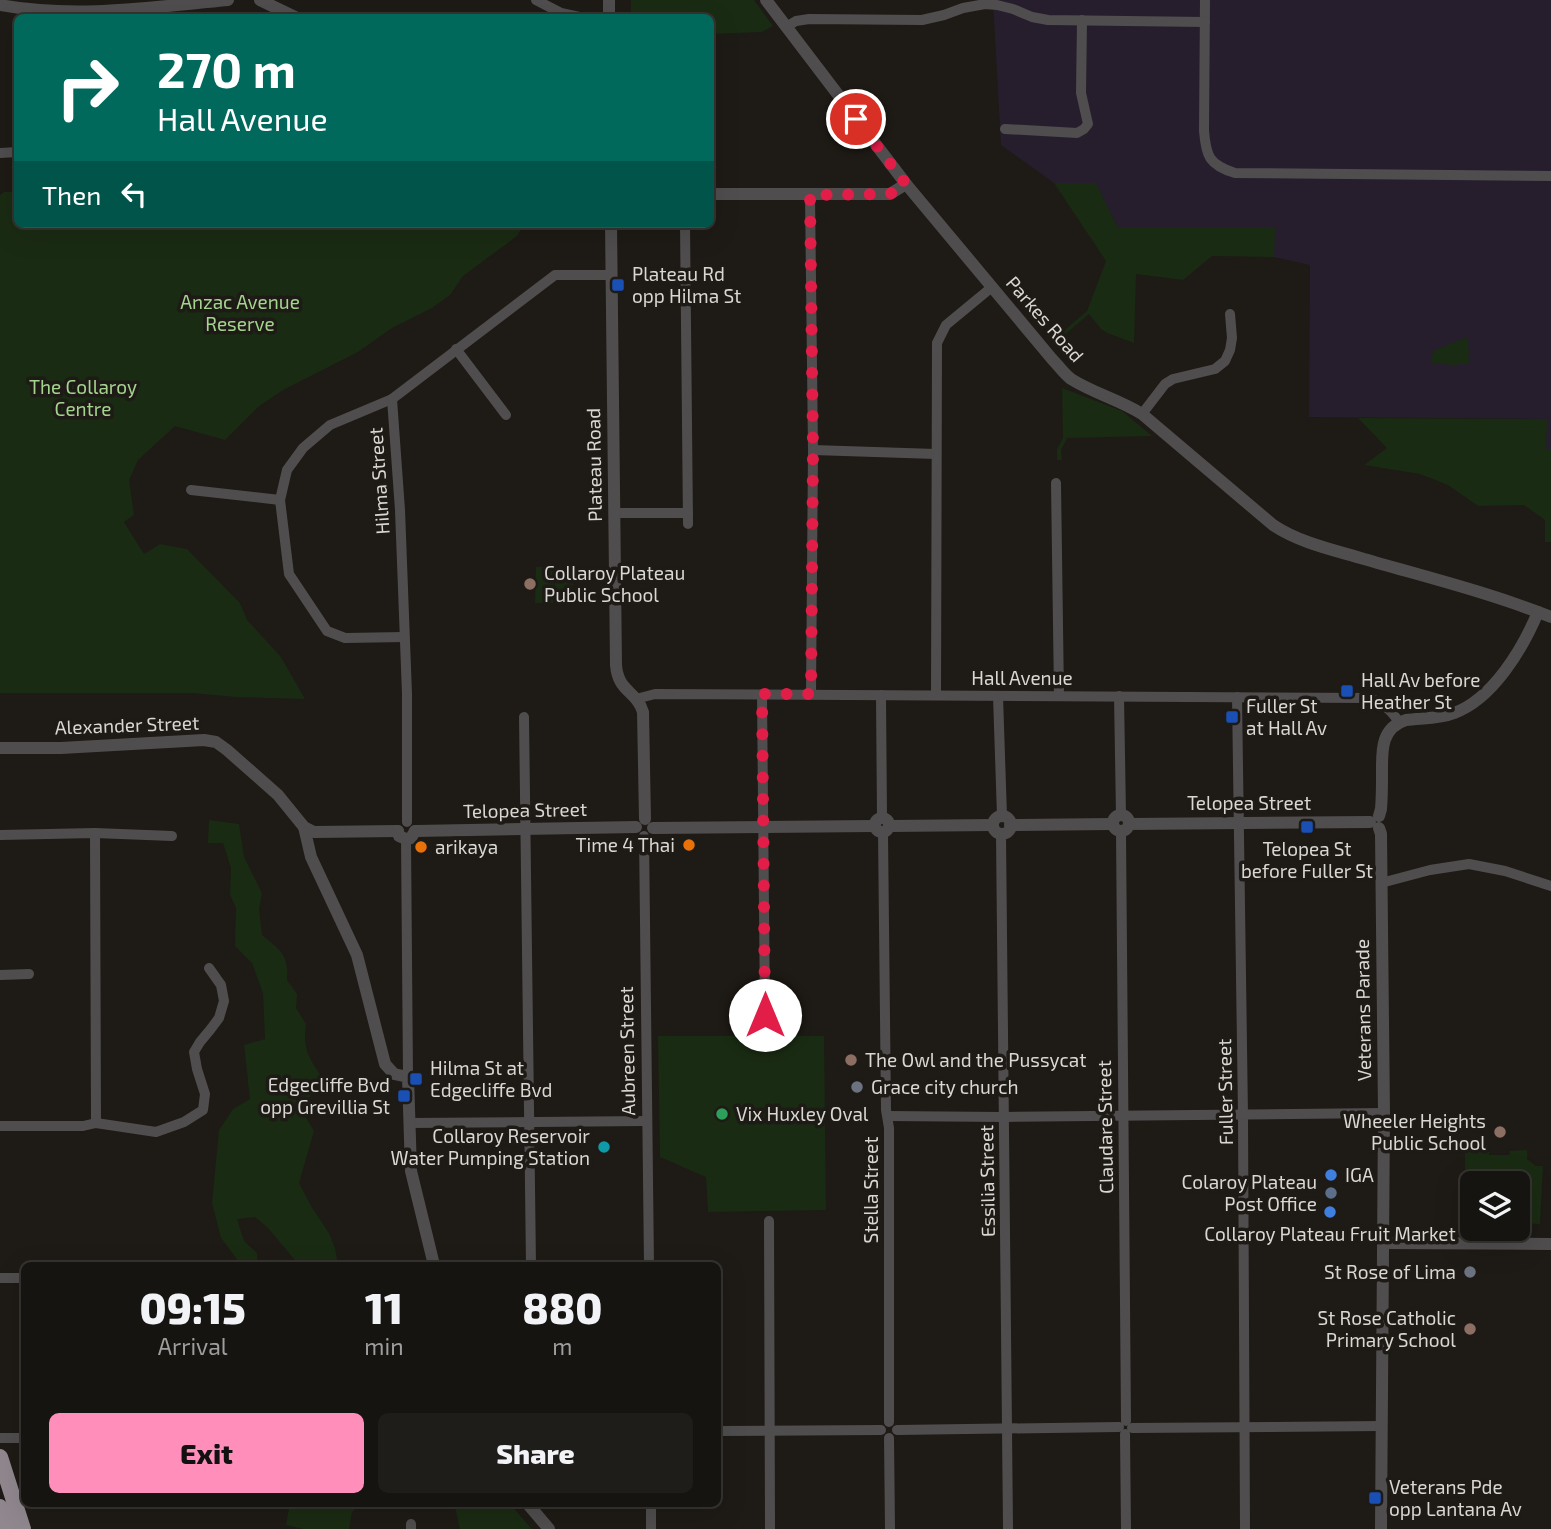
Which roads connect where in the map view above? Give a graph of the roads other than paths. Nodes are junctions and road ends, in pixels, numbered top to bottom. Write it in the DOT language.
graph roads {
  1 [pos="228,0"];
  2 [pos="260,0"];
  3 [pos="537,0"];
  4 [pos="766,0"];
  5 [pos="1205,0"];
  6 [pos="0,5"];
  7 [pos="147,13"];
  8 [pos="289,14"];
  9 [pos="566,14"];
  10 [pos="1082,20"];
  11 [pos="1205,22"];
  12 [pos="786,27"];
  13 [pos="1005,129"];
  14 [pos="1551,176"];
  15 [pos="906,184"];
  16 [pos="714,194"];
  17 [pos="810,195"];
  18 [pos="611,228"];
  19 [pos="685,228"];
  20 [pos="611,275"];
  21 [pos="992,287"];
  22 [pos="1230,314"];
  23 [pos="456,349"];
  24 [pos="392,399"];
  25 [pos="1142,414"];
  26 [pos="506,415"];
  27 [pos="813,450"];
  28 [pos="936,454"];
  29 [pos="1056,483"];
  30 [pos="191,490"];
  31 [pos="280,500"];
  32 [pos="614,513"];
  33 [pos="688,513"];
  34 [pos="688,524"];
  35 [pos="1538,612"];
  36 [pos="1551,617"];
  37 [pos="404,637"];
  38 [pos="762,694"];
  39 [pos="811,694"];
  40 [pos="881,695"];
  41 [pos="936,695"];
  42 [pos="998,696"];
  43 [pos="1059,696"];
  44 [pos="1119,696"];
  45 [pos="1237,697"];
  46 [pos="636,699"];
  47 [pos="524,717"];
  48 [pos="1399,722"];
  49 [pos="0,748"];
  50 [pos="1240,822"];
  51 [pos="1376,822"];
  52 [pos="1121,823"];
  53 [pos="1002,825"];
  54 [pos="883,826"];
  55 [pos="304,827"];
  56 [pos="764,827"];
  57 [pos="644,828"];
  58 [pos="525,829"];
  59 [pos="406,831"];
  60 [pos="95,833"];
  61 [pos="0,835"];
  62 [pos="172,836"];
  63 [pos="1381,883"];
  64 [pos="1551,886"];
  65 [pos="209,968"];
  66 [pos="29,974"];
  67 [pos="0,975"];
  68 [pos="765,1015"];
  69 [pos="408,1077"];
  70 [pos="1384,1113"];
  71 [pos="1243,1115"];
  72 [pos="888,1116"];
  73 [pos="1122,1116"];
  74 [pos="1003,1117"];
  75 [pos="647,1121"];
  76 [pos="529,1122"];
  77 [pos="96,1123"];
  78 [pos="409,1123"];
  79 [pos="0,1126"];
  80 [pos="769,1221"];
  81 [pos="1383,1243"];
  82 [pos="1551,1244"];
  83 [pos="433,1262"];
  84 [pos="531,1262"];
  85 [pos="649,1262"];
  86 [pos="0,1278"];
  87 [pos="21,1278"];
  88 [pos="1245,1426"];
  89 [pos="1382,1426"];
  90 [pos="1126,1428"];
  91 [pos="1007,1429"];
  92 [pos="769,1430"];
  93 [pos="889,1430"];
  94 [pos="721,1431"];
  95 [pos="0,1438"];
  96 [pos="21,1438"];
  97 [pos="0,1458"];
  98 [pos="0,1507"];
  99 [pos="530,1507"];
  100 [pos="652,1507"];
  101 [pos="7,1529"];
  102 [pos="23,1529"];
  103 [pos="549,1529"];
  104 [pos="652,1529"];
  105 [pos="770,1529"];
  106 [pos="890,1529"];
  107 [pos="1008,1529"];
  108 [pos="1126,1529"];
  109 [pos="1245,1529"];
  110 [pos="1381,1529"];
  1 -- 7 [label="street"];
  2 -- 8 [label="street"];
  3 -- 9 [label="street"];
  4 -- 12 [label="street, Parkes Road"];
  5 -- 11 [label="street"];
  6 -- 7 [label="street"];
  10 -- 11 [label="street"];
  10 -- 12 [label="street"];
  10 -- 13 [label="street"];
  11 -- 14 [label="street"];
  12 -- 15 [label="street, Parkes Road"];
  15 -- 17 [label="street"];
  15 -- 21 [label="street, Parkes Road"];
  16 -- 17 [label="street"];
  17 -- 27 [label="street"];
  18 -- 20 [label="street, Plateau Road"];
  19 -- 33 [label="street"];
  20 -- 23 [label="street, Hilma Street"];
  20 -- 32 [label="street, Plateau Road"];
  21 -- 25 [label="street, Parkes Road"];
  21 -- 28 [label="street"];
  22 -- 25 [label="street"];
  23 -- 24 [label="street, Hilma Street"];
  23 -- 26 [label="street"];
  24 -- 31 [label="street"];
  24 -- 37 [label="street, Hilma Street"];
  25 -- 35 [label="street, Parkes Road"];
  27 -- 28 [label="street"];
  27 -- 39 [label="street"];
  28 -- 41 [label="street"];
  29 -- 43 [label="street"];
  30 -- 31 [label="street"];
  31 -- 37 [label="street"];
  32 -- 33 [label="street"];
  32 -- 46 [label="street, Plateau Road"];
  33 -- 34 [label="street"];
  35 -- 36 [label="street, Parkes Road"];
  35 -- 48 [label="street"];
  37 -- 59 [label="street, Hilma Street"];
  38 -- 39 [label="street, Hall Avenue"];
  38 -- 46 [label="street, Hall Avenue"];
  38 -- 56 [label="street"];
  39 -- 40 [label="street, Hall Avenue"];
  40 -- 41 [label="street, Hall Avenue"];
  40 -- 54 [label="street, Stella Street"];
  41 -- 42 [label="street, Hall Avenue"];
  42 -- 43 [label="street, Hall Avenue"];
  42 -- 53 [label="street, Essilia Street"];
  43 -- 44 [label="street, Hall Avenue"];
  44 -- 45 [label="street, Hall Avenue"];
  44 -- 52 [label="street, Claudare Street"];
  45 -- 48 [label="street, Hall Avenue"];
  45 -- 50 [label="street, Fuller Street"];
  46 -- 57 [label="street, Aubreen Street"];
  47 -- 58 [label="street"];
  48 -- 51 [label="street, Veterans Parade"];
  49 -- 55 [label="street, Alexander Street"];
  50 -- 51 [label="street, Telopea Street"];
  50 -- 52 [label="street, Telopea Street"];
  50 -- 71 [label="street, Fuller Street"];
  51 -- 63 [label="street, Veterans Parade"];
  52 -- 53 [label="street, Telopea Street"];
  52 -- 73 [label="street, Claudare Street"];
  53 -- 54 [label="street, Telopea Street"];
  53 -- 74 [label="street, Essilia Street"];
  54 -- 56 [label="street, Telopea Street"];
  54 -- 72 [label="street, Stella Street"];
  55 -- 59 [label="street, Telopea Street"];
  55 -- 69 [label="street"];
  56 -- 57 [label="street, Telopea Street"];
  56 -- 68 [label="street"];
  57 -- 58 [label="street, Telopea Street"];
  57 -- 75 [label="street, Aubreen Street"];
  58 -- 59 [label="street, Telopea Street"];
  58 -- 76 [label="street"];
  59 -- 69 [label="street, Hilma Street"];
  60 -- 61 [label="street"];
  60 -- 62 [label="street"];
  60 -- 77 [label="street"];
  63 -- 64 [label="street"];
  63 -- 70 [label="street, Veterans Parade"];
  65 -- 77 [label="street"];
  66 -- 67 [label="street"];
  69 -- 78 [label="street"];
  70 -- 71 [label="street"];
  70 -- 81 [label="street, Veterans Parade"];
  71 -- 73 [label="street"];
  71 -- 88 [label="street, Fuller Street"];
  72 -- 74 [label="street"];
  72 -- 93 [label="street, Stella Street"];
  73 -- 74 [label="street"];
  73 -- 90 [label="street, Claudare Street"];
  74 -- 91 [label="street, Essilia Street"];
  75 -- 76 [label="street"];
  75 -- 85 [label="street, Aubreen Street"];
  76 -- 78 [label="street"];
  76 -- 84 [label="street"];
  77 -- 79 [label="street"];
  78 -- 83 [label="street"];
  80 -- 92 [label="street"];
  81 -- 82 [label="street"];
  81 -- 89 [label="street, Veterans Parade"];
  86 -- 87 [label="street"];
  88 -- 89 [label="street"];
  88 -- 90 [label="street"];
  88 -- 109 [label="street, Fuller Street"];
  89 -- 110 [label="street, Veterans Parade"];
  90 -- 91 [label="street"];
  90 -- 108 [label="street, Claudare Street"];
  91 -- 93 [label="street"];
  91 -- 107 [label="street, Essilia Street"];
  92 -- 93 [label="street"];
  92 -- 94 [label="street"];
  92 -- 105 [label="street"];
  93 -- 106 [label="street, Stella Street"];
  95 -- 96 [label="street"];
  97 -- 102 [label="highway"];
  98 -- 101 [label="highway"];
  99 -- 103 [label="street"];
  100 -- 104 [label="street"];
}
